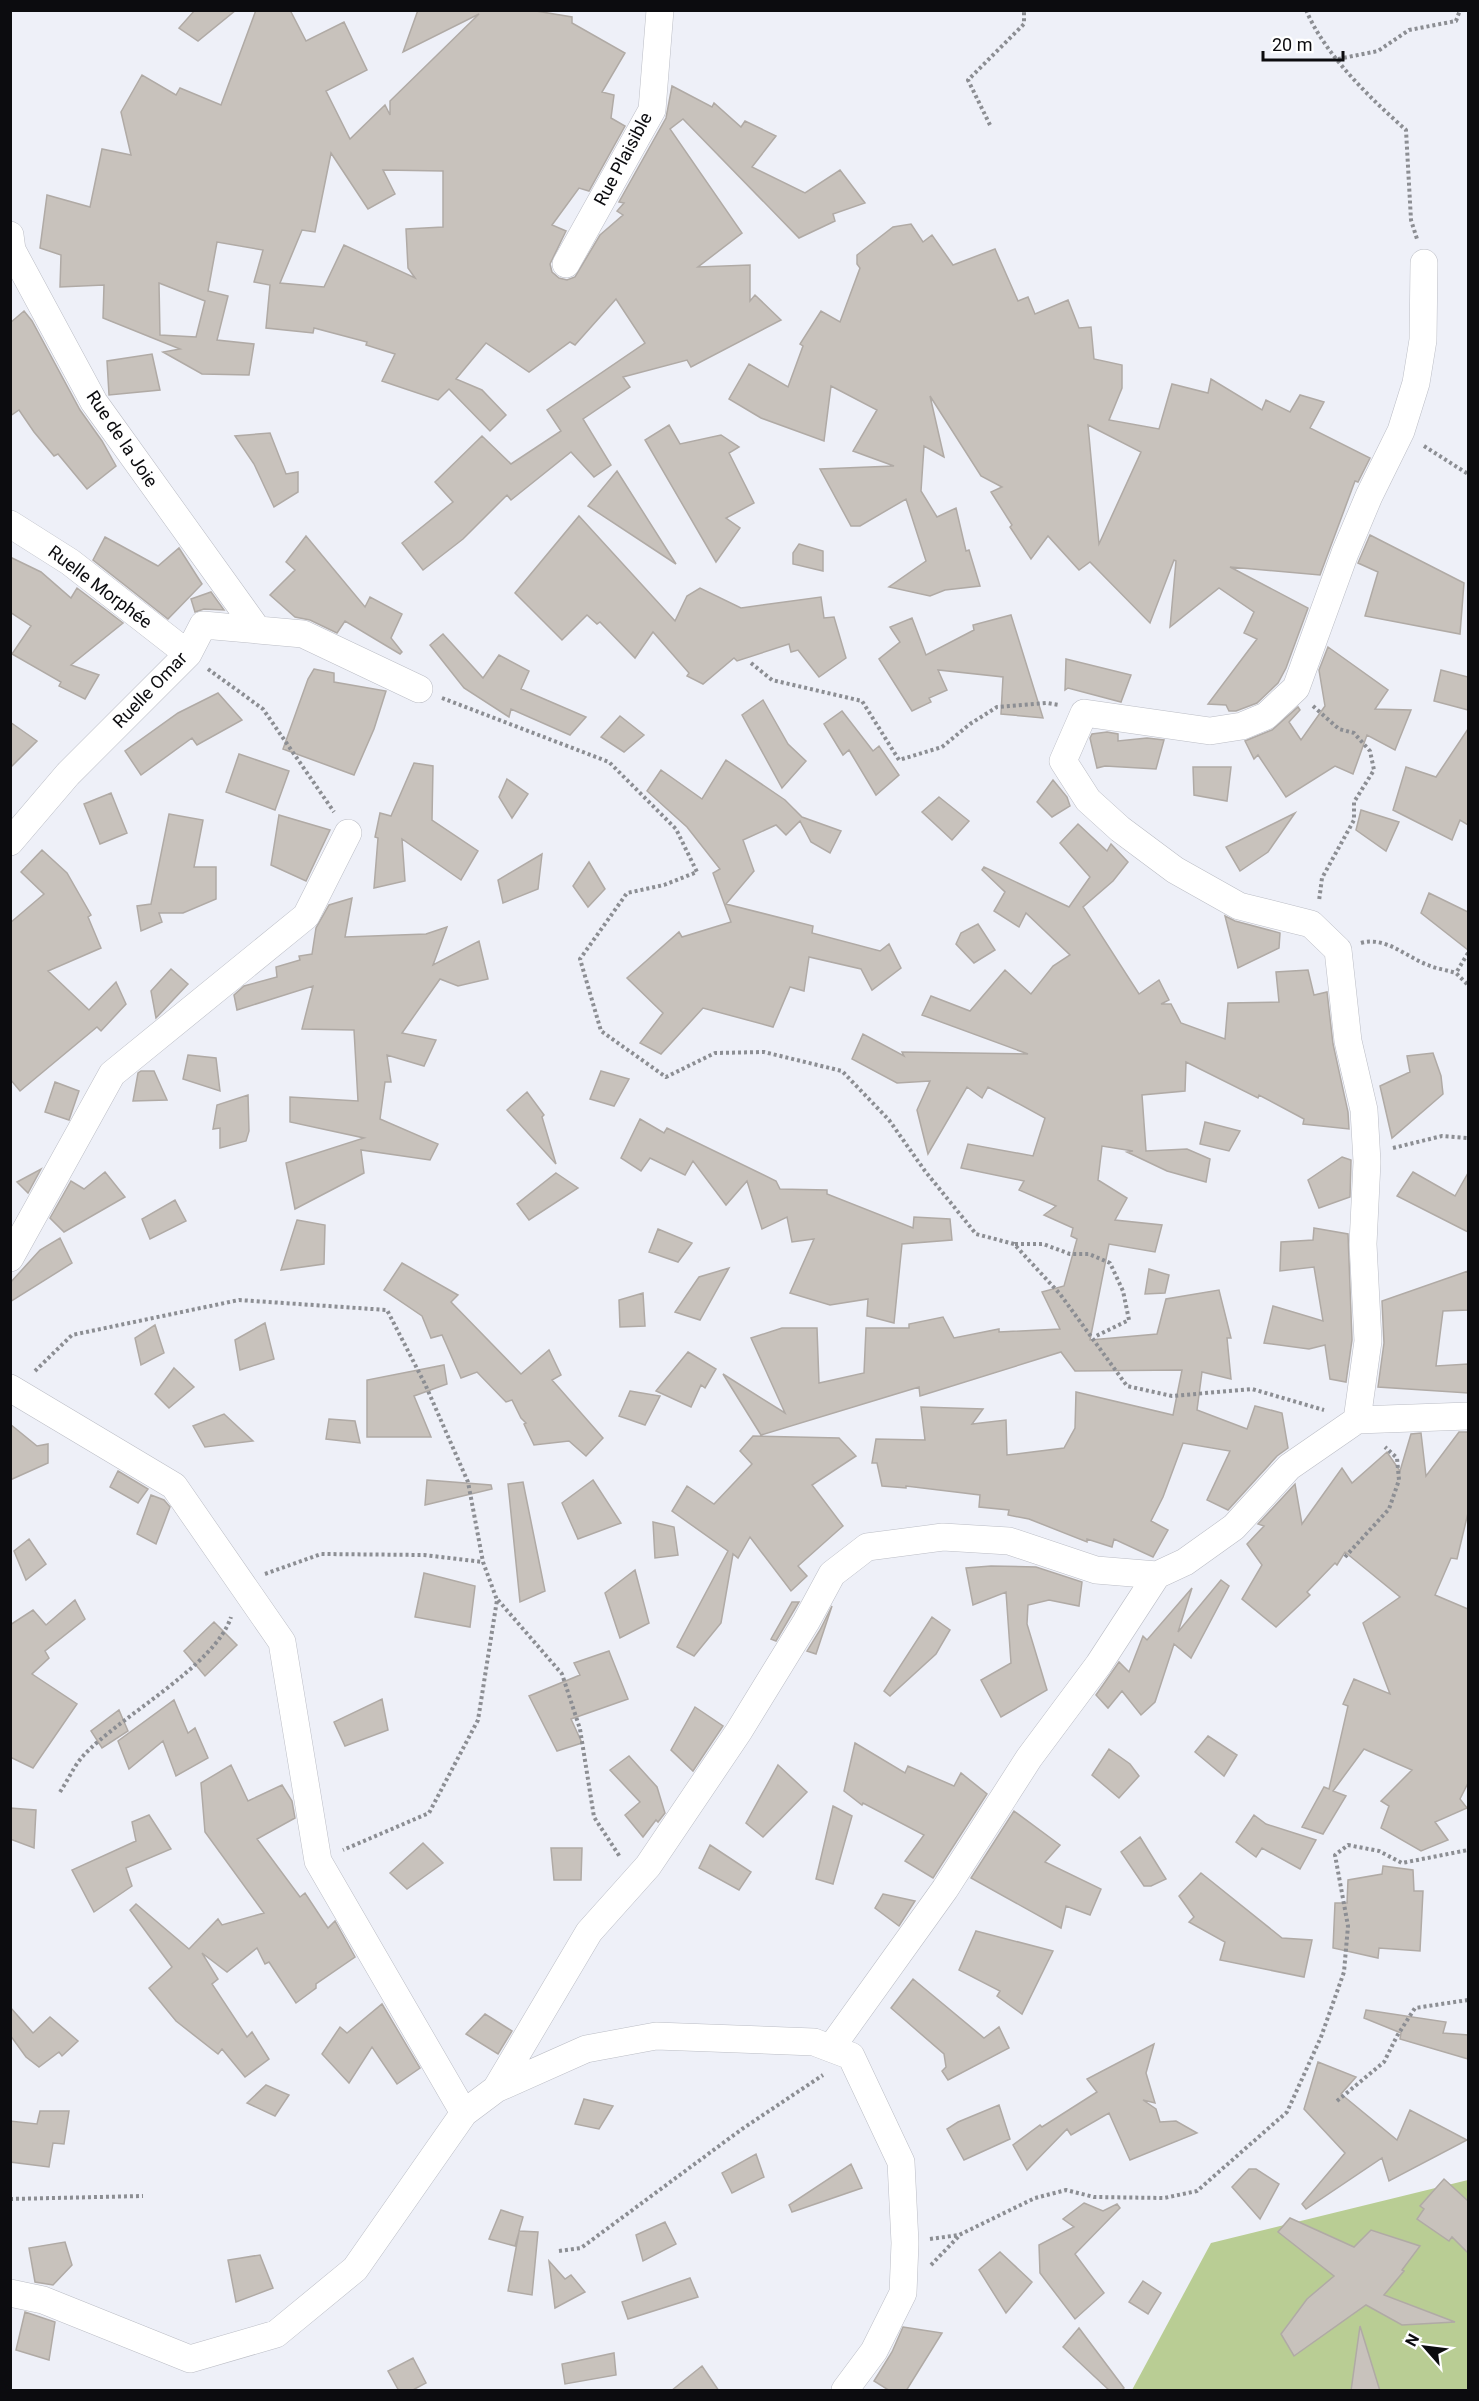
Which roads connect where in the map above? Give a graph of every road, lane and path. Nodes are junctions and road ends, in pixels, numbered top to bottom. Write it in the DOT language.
graph roads {
  1 [pos="660,10"];
  2 [pos="1024,10"];
  3 [pos="1306,10"];
  4 [pos="1460,10"];
  5 [pos="1338,60"];
  6 [pos="990,125"];
  7 [pos="10,235"];
  8 [pos="1424,263"];
  9 [pos="566,264"];
  10 [pos="1401,431"];
  11 [pos="1468,474"];
  12 [pos="10,524"];
  13 [pos="257,629"];
  14 [pos="188,654"];
  15 [pos="751,663"];
  16 [pos="1296,688"];
  17 [pos="419,689"];
  18 [pos="1068,707"];
  19 [pos="348,833"];
  20 [pos="10,842"];
  21 [pos="1311,924"];
  22 [pos="1338,950"];
  23 [pos="1468,953"];
  24 [pos="1456,973"];
  25 [pos="1468,985"];
  26 [pos="1468,1138"];
  27 [pos="1367,1154"];
  28 [pos="1014,1244"];
  29 [pos="10,1258"];
  30 [pos="1094,1338"];
  31 [pos="13,1389"];
  32 [pos="1468,1416"];
  33 [pos="1357,1420"];
  34 [pos="1345,1557"];
  35 [pos="483,1562"];
  36 [pos="1157,1575"];
  37 [pos="241,1582"];
  38 [pos="497,1599"];
  39 [pos="60,1792"];
  40 [pos="1468,1850"];
  41 [pos="318,1862"];
  42 [pos="648,1866"];
  43 [pos="1468,2000"];
  44 [pos="841,2052"];
  45 [pos="496,2089"];
  46 [pos="1337,2101"];
  47 [pos="464,2113"];
  48 [pos="143,2196"];
  49 [pos="10,2199"];
  50 [pos="906,2243"];
  51 [pos="559,2251"];
  52 [pos="10,2293"];
  53 [pos="845,2391"];
  1 -- 9 [label="street, Rue Plaisible"];
  2 -- 6 [label="path"];
  3 -- 5 [label="path"];
  4 -- 5 [label="path"];
  5 -- 8 [label="path"];
  7 -- 13 [label="street, Rue de la Joie"];
  8 -- 10 [label="street"];
  10 -- 11 [label="path"];
  10 -- 16 [label="street"];
  12 -- 14 [label="street, Ruelle Morphée"];
  13 -- 14 [label="street, Ruelle Omar"];
  13 -- 17 [label="street, Ruelle Omar"];
  14 -- 19 [label="path"];
  14 -- 20 [label="street, Ruelle Omar"];
  15 -- 18 [label="path"];
  16 -- 21 [label="path"];
  16 -- 21 [label="street"];
  17 -- 28 [label="path"];
  19 -- 29 [label="street"];
  21 -- 22 [label="street"];
  22 -- 24 [label="path"];
  22 -- 27 [label="street"];
  23 -- 24 [label="path"];
  24 -- 25 [label="path"];
  26 -- 27 [label="path"];
  27 -- 33 [label="street"];
  28 -- 30 [label="path"];
  28 -- 30 [label="path"];
  30 -- 33 [label="path"];
  31 -- 35 [label="path"];
  31 -- 37 [label="street"];
  32 -- 33 [label="street"];
  33 -- 34 [label="path"];
  33 -- 36 [label="street"];
  35 -- 37 [label="path"];
  35 -- 38 [label="path"];
  36 -- 42 [label="street"];
  36 -- 44 [label="street"];
  37 -- 39 [label="path"];
  37 -- 41 [label="street"];
  38 -- 41 [label="path"];
  38 -- 42 [label="path"];
  40 -- 50 [label="path"];
  41 -- 47 [label="street"];
  42 -- 45 [label="street"];
  43 -- 46 [label="path"];
  44 -- 45 [label="street"];
  44 -- 50 [label="street"];
  44 -- 51 [label="path"];
  45 -- 47 [label="street"];
  47 -- 52 [label="street"];
  48 -- 49 [label="path"];
  50 -- 53 [label="street"];
}
